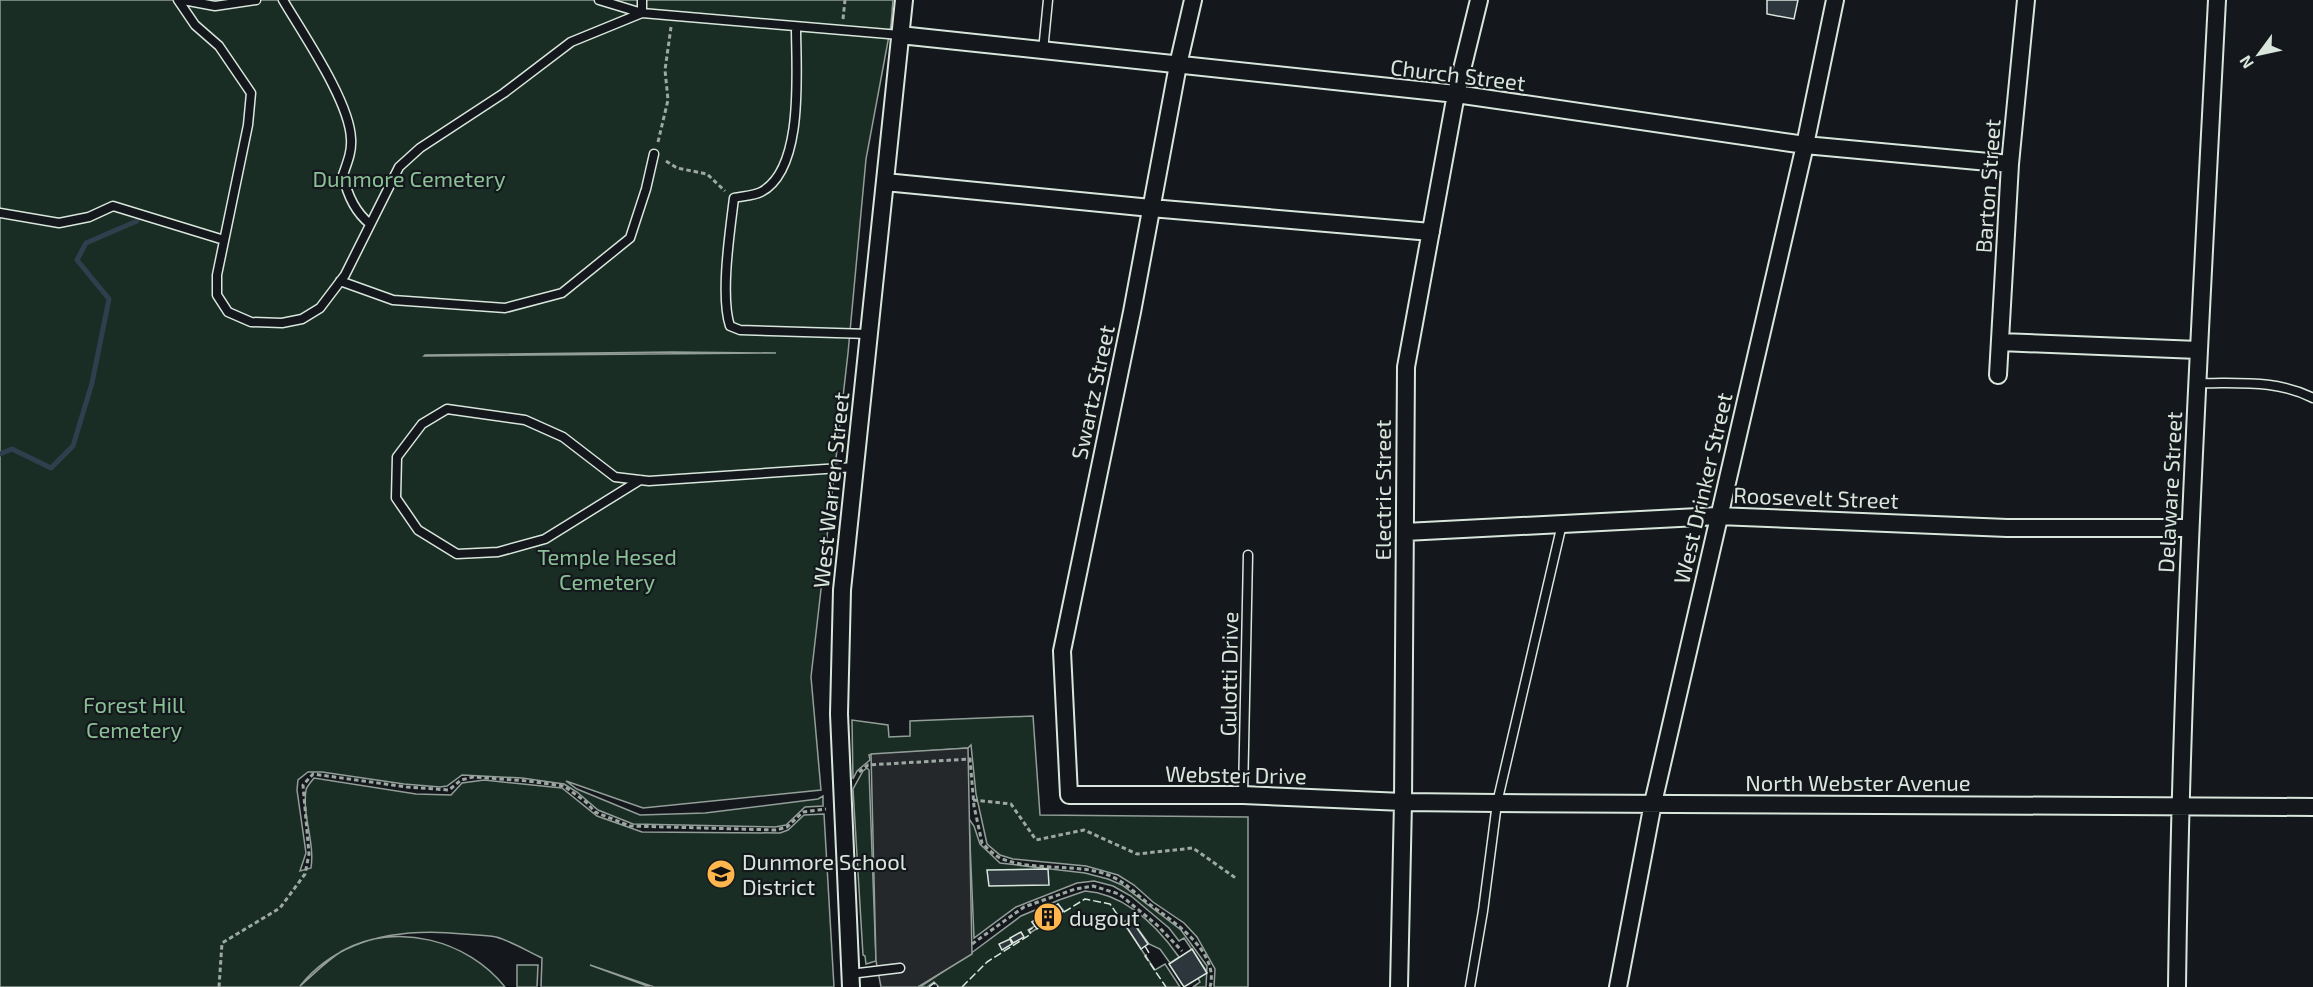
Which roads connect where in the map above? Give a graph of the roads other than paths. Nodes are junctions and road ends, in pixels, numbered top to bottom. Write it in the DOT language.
graph roads {
  1 [pos="178,0"];
  2 [pos="183,0"];
  3 [pos="256,0"];
  4 [pos="283,0"];
  5 [pos="599,0"];
  6 [pos="642,0"];
  7 [pos="904,0"];
  8 [pos="1048,0"];
  9 [pos="1193,0"];
  10 [pos="1479,0"];
  11 [pos="1835,0"];
  12 [pos="2026,0"];
  13 [pos="2217,0"];
  14 [pos="642,13"];
  15 [pos="796,27"];
  16 [pos="900,35"];
  17 [pos="1043,51"];
  18 [pos="1178,65"];
  19 [pos="1456,94"];
  20 [pos="1805,145"];
  21 [pos="654,154"];
  22 [pos="2010,164"];
  23 [pos="885,182"];
  24 [pos="1151,208"];
  25 [pos="0,213"];
  26 [pos="370,224"];
  27 [pos="1431,232"];
  28 [pos="224,240"];
  29 [pos="340,281"];
  30 [pos="869,334"];
  31 [pos="2000,342"];
  32 [pos="2198,350"];
  33 [pos="1998,375"];
  34 [pos="2197,383"];
  35 [pos="2313,398"];
  36 [pos="855,467"];
  37 [pos="640,480"];
  38 [pos="1718,516"];
  39 [pos="1562,524"];
  40 [pos="2189,528"];
  41 [pos="1405,532"];
  42 [pos="1248,555"];
  43 [pos="1069,795"];
  44 [pos="1243,795"];
  45 [pos="1403,801"];
  46 [pos="1497,802"];
  47 [pos="1653,803"];
  48 [pos="2180,807"];
  49 [pos="2313,807"];
  50 [pos="900,968"];
  51 [pos="851,980"];
  52 [pos="1399,987"];
  53 [pos="1470,987"];
  54 [pos="1618,987"];
  55 [pos="2177,987"];
  1 -- 28 [label="lane"];
  2 -- 3 [label="lane"];
  4 -- 26 [label="lane"];
  5 -- 14 [label="lane"];
  6 -- 14 [label="lane"];
  7 -- 16 [label="street, West Warren Street"];
  8 -- 17 [label="lane"];
  9 -- 18 [label="street, Swartz Street"];
  10 -- 19 [label="street, Electric Street"];
  11 -- 20 [label="street, West Drinker Street"];
  12 -- 22 [label="street, Barton Street"];
  13 -- 32 [label="street, Delaware Street"];
  14 -- 15 [label="lane"];
  14 -- 26 [label="lane"];
  15 -- 16 [label="lane"];
  15 -- 30 [label="lane"];
  16 -- 17 [label="street, Church Street"];
  16 -- 23 [label="street, West Warren Street"];
  17 -- 18 [label="street, Church Street"];
  18 -- 19 [label="street, Church Street"];
  18 -- 24 [label="street, Swartz Street"];
  19 -- 20 [label="street, Church Street"];
  19 -- 27 [label="street, Electric Street"];
  20 -- 22 [label="street, Church Street"];
  20 -- 38 [label="street, West Drinker Street"];
  21 -- 29 [label="lane"];
  22 -- 31 [label="street, Barton Street"];
  23 -- 24 [label="street"];
  23 -- 30 [label="street, West Warren Street"];
  24 -- 27 [label="street"];
  24 -- 43 [label="street, Swartz Street"];
  25 -- 28 [label="lane"];
  26 -- 29 [label="lane"];
  27 -- 41 [label="street, Electric Street"];
  28 -- 29 [label="lane"];
  30 -- 36 [label="street, West Warren Street"];
  31 -- 32 [label="street"];
  31 -- 33 [label="street, Barton Street"];
  32 -- 34 [label="street, Delaware Street"];
  34 -- 35 [label="lane"];
  34 -- 40 [label="street, Delaware Street"];
  36 -- 37 [label="lane"];
  36 -- 51 [label="street, West Warren Street"];
  37 -- 37 [label="lane"];
  38 -- 39 [label="street, Roosevelt Street"];
  38 -- 40 [label="street, Roosevelt Street"];
  38 -- 47 [label="street, West Drinker Street"];
  39 -- 41 [label="street, Roosevelt Street"];
  39 -- 46 [label="lane"];
  40 -- 48 [label="street, Delaware Street"];
  41 -- 45 [label="street, Electric Street"];
  42 -- 44 [label="lane, Gulotti Drive"];
  43 -- 44 [label="street, Webster Drive"];
  44 -- 45 [label="street, Webster Drive"];
  45 -- 46 [label="street, North Webster Avenue"];
  45 -- 52 [label="street, Electric Street"];
  46 -- 47 [label="street, North Webster Avenue"];
  46 -- 53 [label="lane"];
  47 -- 48 [label="street, North Webster Avenue"];
  47 -- 54 [label="street, West Drinker Street"];
  48 -- 49 [label="street, North Webster Avenue"];
  48 -- 55 [label="street, Delaware Street"];
  50 -- 51 [label="lane"];
}
